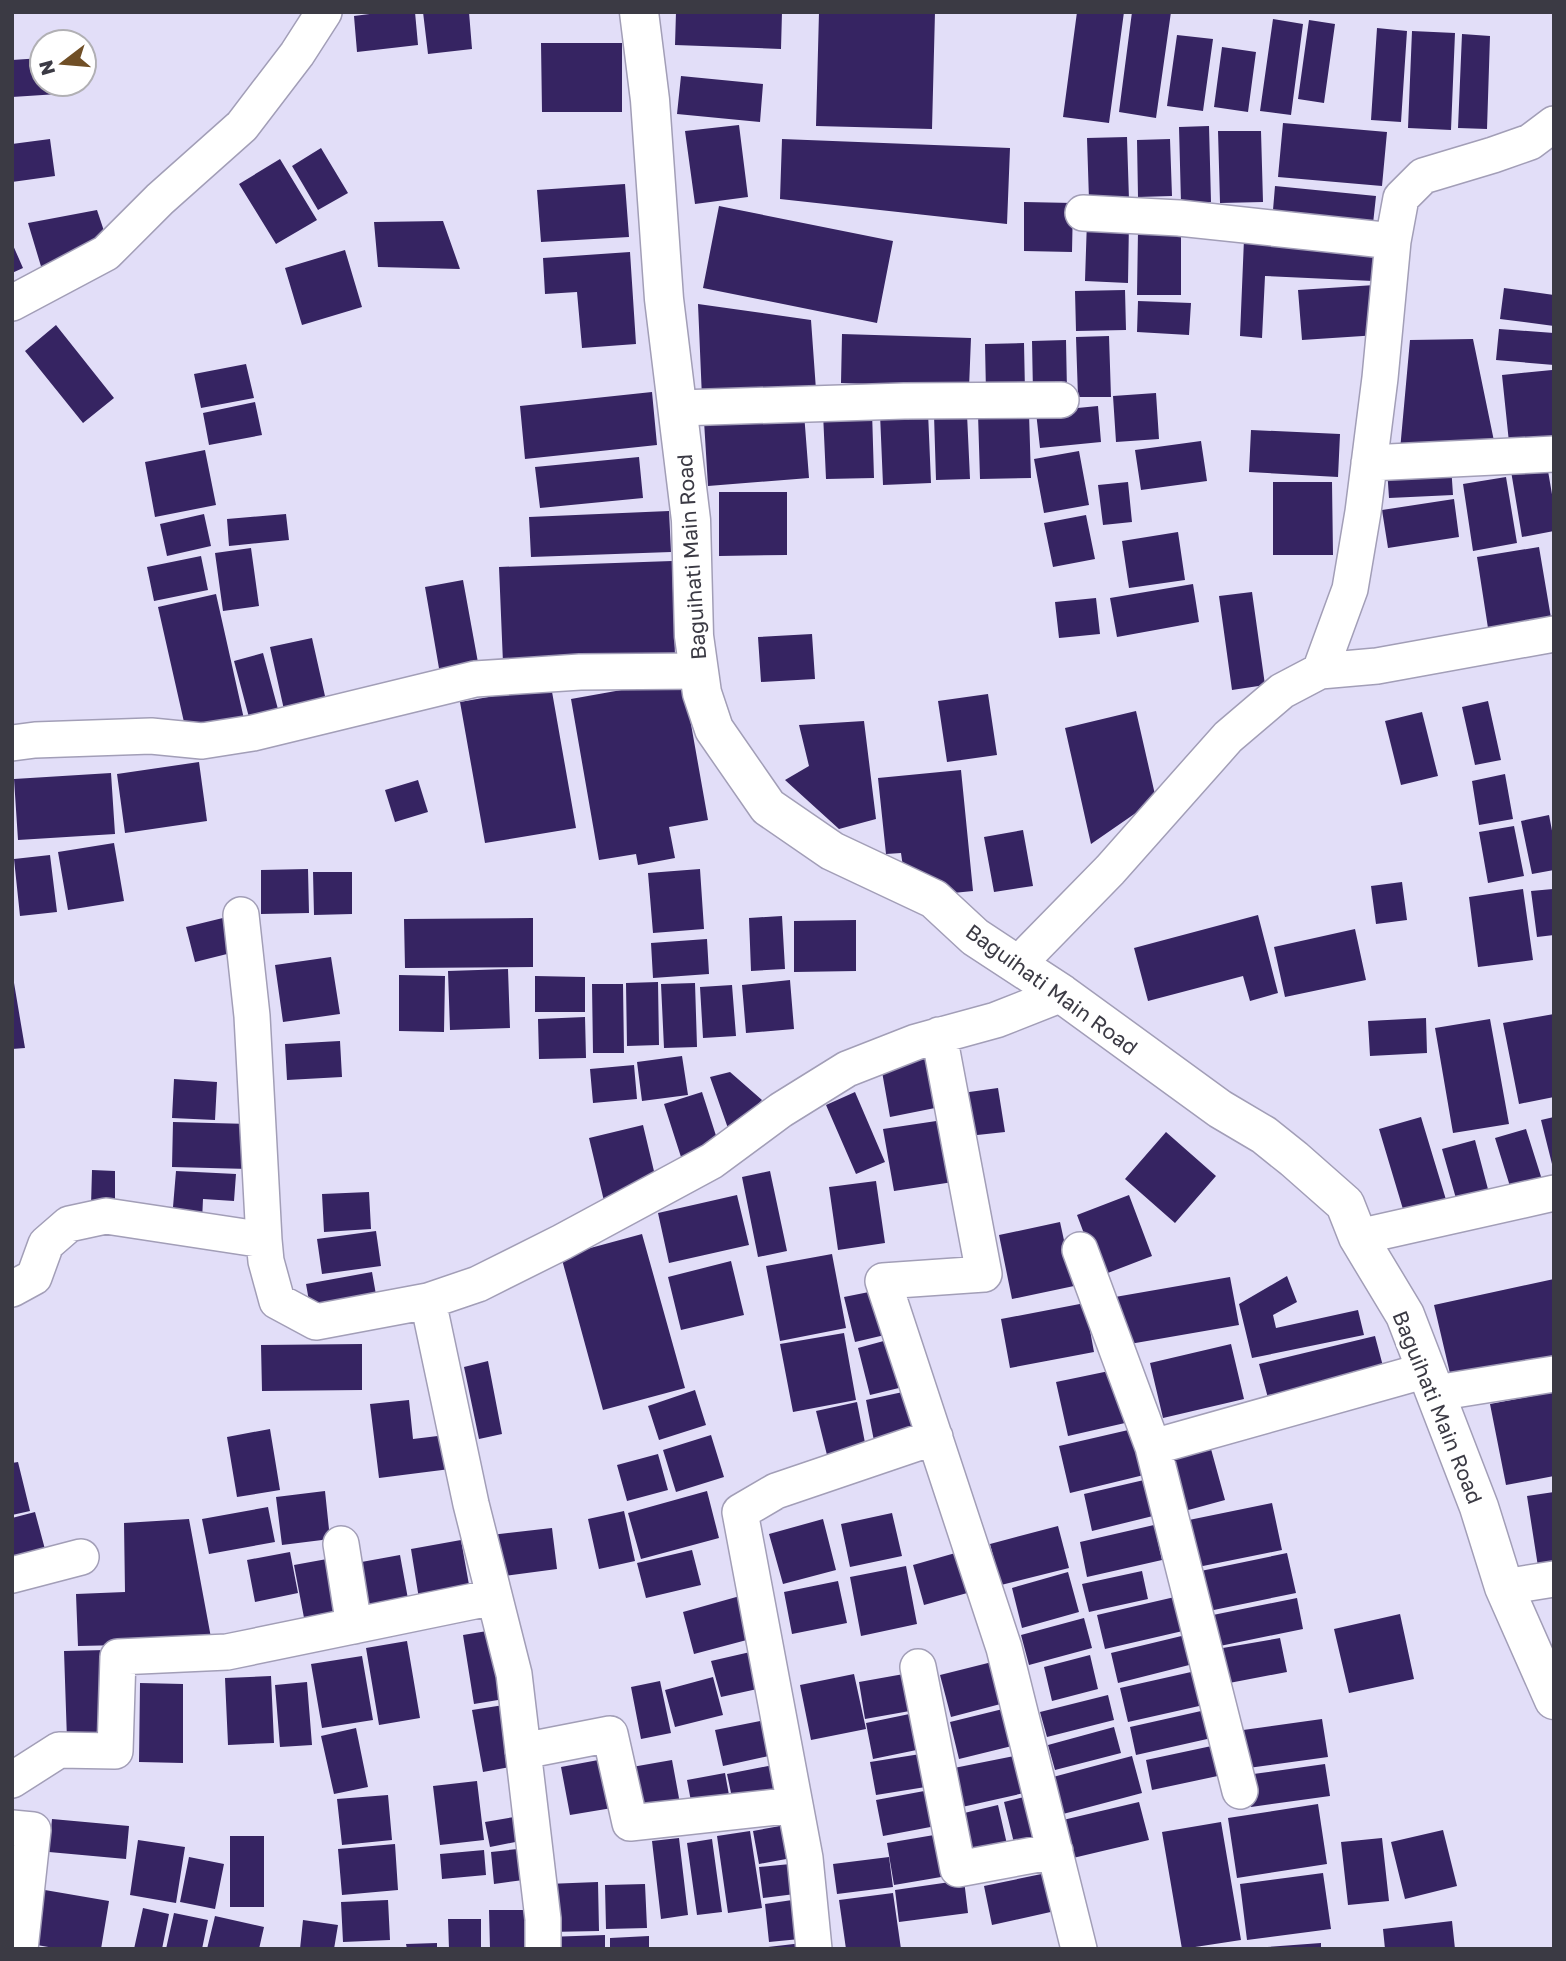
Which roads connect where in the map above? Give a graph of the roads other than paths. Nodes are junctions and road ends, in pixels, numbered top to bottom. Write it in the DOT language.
graph roads {
  1 [pos="324,12"];
  2 [pos="639,12"];
  3 [pos="1546,138"];
  4 [pos="1083,214"];
  5 [pos="1393,241"];
  6 [pos="12,303"];
  7 [pos="1061,400"];
  8 [pos="678,408"];
  9 [pos="1554,454"];
  10 [pos="1369,463"];
  11 [pos="1554,634"];
  12 [pos="699,671"];
  13 [pos="1320,671"];
  14 [pos="12,743"];
  15 [pos="241,915"];
  16 [pos="1017,965"];
  17 [pos="1062,993"];
  18 [pos="939,1035"];
  19 [pos="1554,1193"];
  20 [pos="1358,1237"];
  21 [pos="264,1240"];
  22 [pos="1080,1250"];
  23 [pos="12,1289"];
  24 [pos="428,1301"];
  25 [pos="1554,1374"];
  26 [pos="1431,1382"];
  27 [pos="934,1437"];
  28 [pos="1153,1447"];
  29 [pos="341,1544"];
  30 [pos="81,1557"];
  31 [pos="12,1575"];
  32 [pos="1554,1579"];
  33 [pos="1504,1587"];
  34 [pos="494,1597"];
  35 [pos="354,1626"];
  36 [pos="918,1667"];
  37 [pos="1554,1700"];
  38 [pos="523,1751"];
  39 [pos="12,1780"];
  40 [pos="1240,1791"];
  41 [pos="795,1805"];
  42 [pos="12,1828"];
  43 [pos="1055,1851"];
  44 [pos="20,1949"];
  45 [pos="542,1949"];
  46 [pos="814,1949"];
  47 [pos="1079,1949"];
  1 -- 6 [label="street"];
  2 -- 8 [label="street, Baguihati Main Road"];
  3 -- 5 [label="street"];
  4 -- 5 [label="street"];
  5 -- 10 [label="street"];
  7 -- 8 [label="street"];
  8 -- 12 [label="street, Baguihati Main Road"];
  9 -- 10 [label="street"];
  10 -- 13 [label="street"];
  11 -- 13 [label="street"];
  12 -- 14 [label="street"];
  12 -- 16 [label="street, Baguihati Main Road"];
  13 -- 16 [label="street"];
  15 -- 21 [label="street"];
  16 -- 17 [label="street, Baguihati Main Road"];
  17 -- 18 [label="street"];
  17 -- 20 [label="street, Baguihati Main Road"];
  18 -- 24 [label="street"];
  18 -- 27 [label="street"];
  19 -- 20 [label="street"];
  20 -- 26 [label="street, Baguihati Main Road"];
  21 -- 23 [label="street"];
  21 -- 24 [label="street"];
  22 -- 28 [label="street"];
  24 -- 34 [label="street"];
  25 -- 26 [label="street"];
  26 -- 28 [label="street"];
  26 -- 33 [label="street, Baguihati Main Road"];
  27 -- 41 [label="street"];
  27 -- 43 [label="street"];
  28 -- 40 [label="street"];
  29 -- 35 [label="street"];
  30 -- 31 [label="street"];
  32 -- 33 [label="street"];
  33 -- 37 [label="street, Baguihati Main Road"];
  34 -- 35 [label="street"];
  34 -- 38 [label="street"];
  35 -- 39 [label="street"];
  36 -- 43 [label="street"];
  38 -- 41 [label="street"];
  38 -- 45 [label="street"];
  41 -- 46 [label="street"];
  42 -- 44 [label="street"];
  43 -- 47 [label="street"];
}
